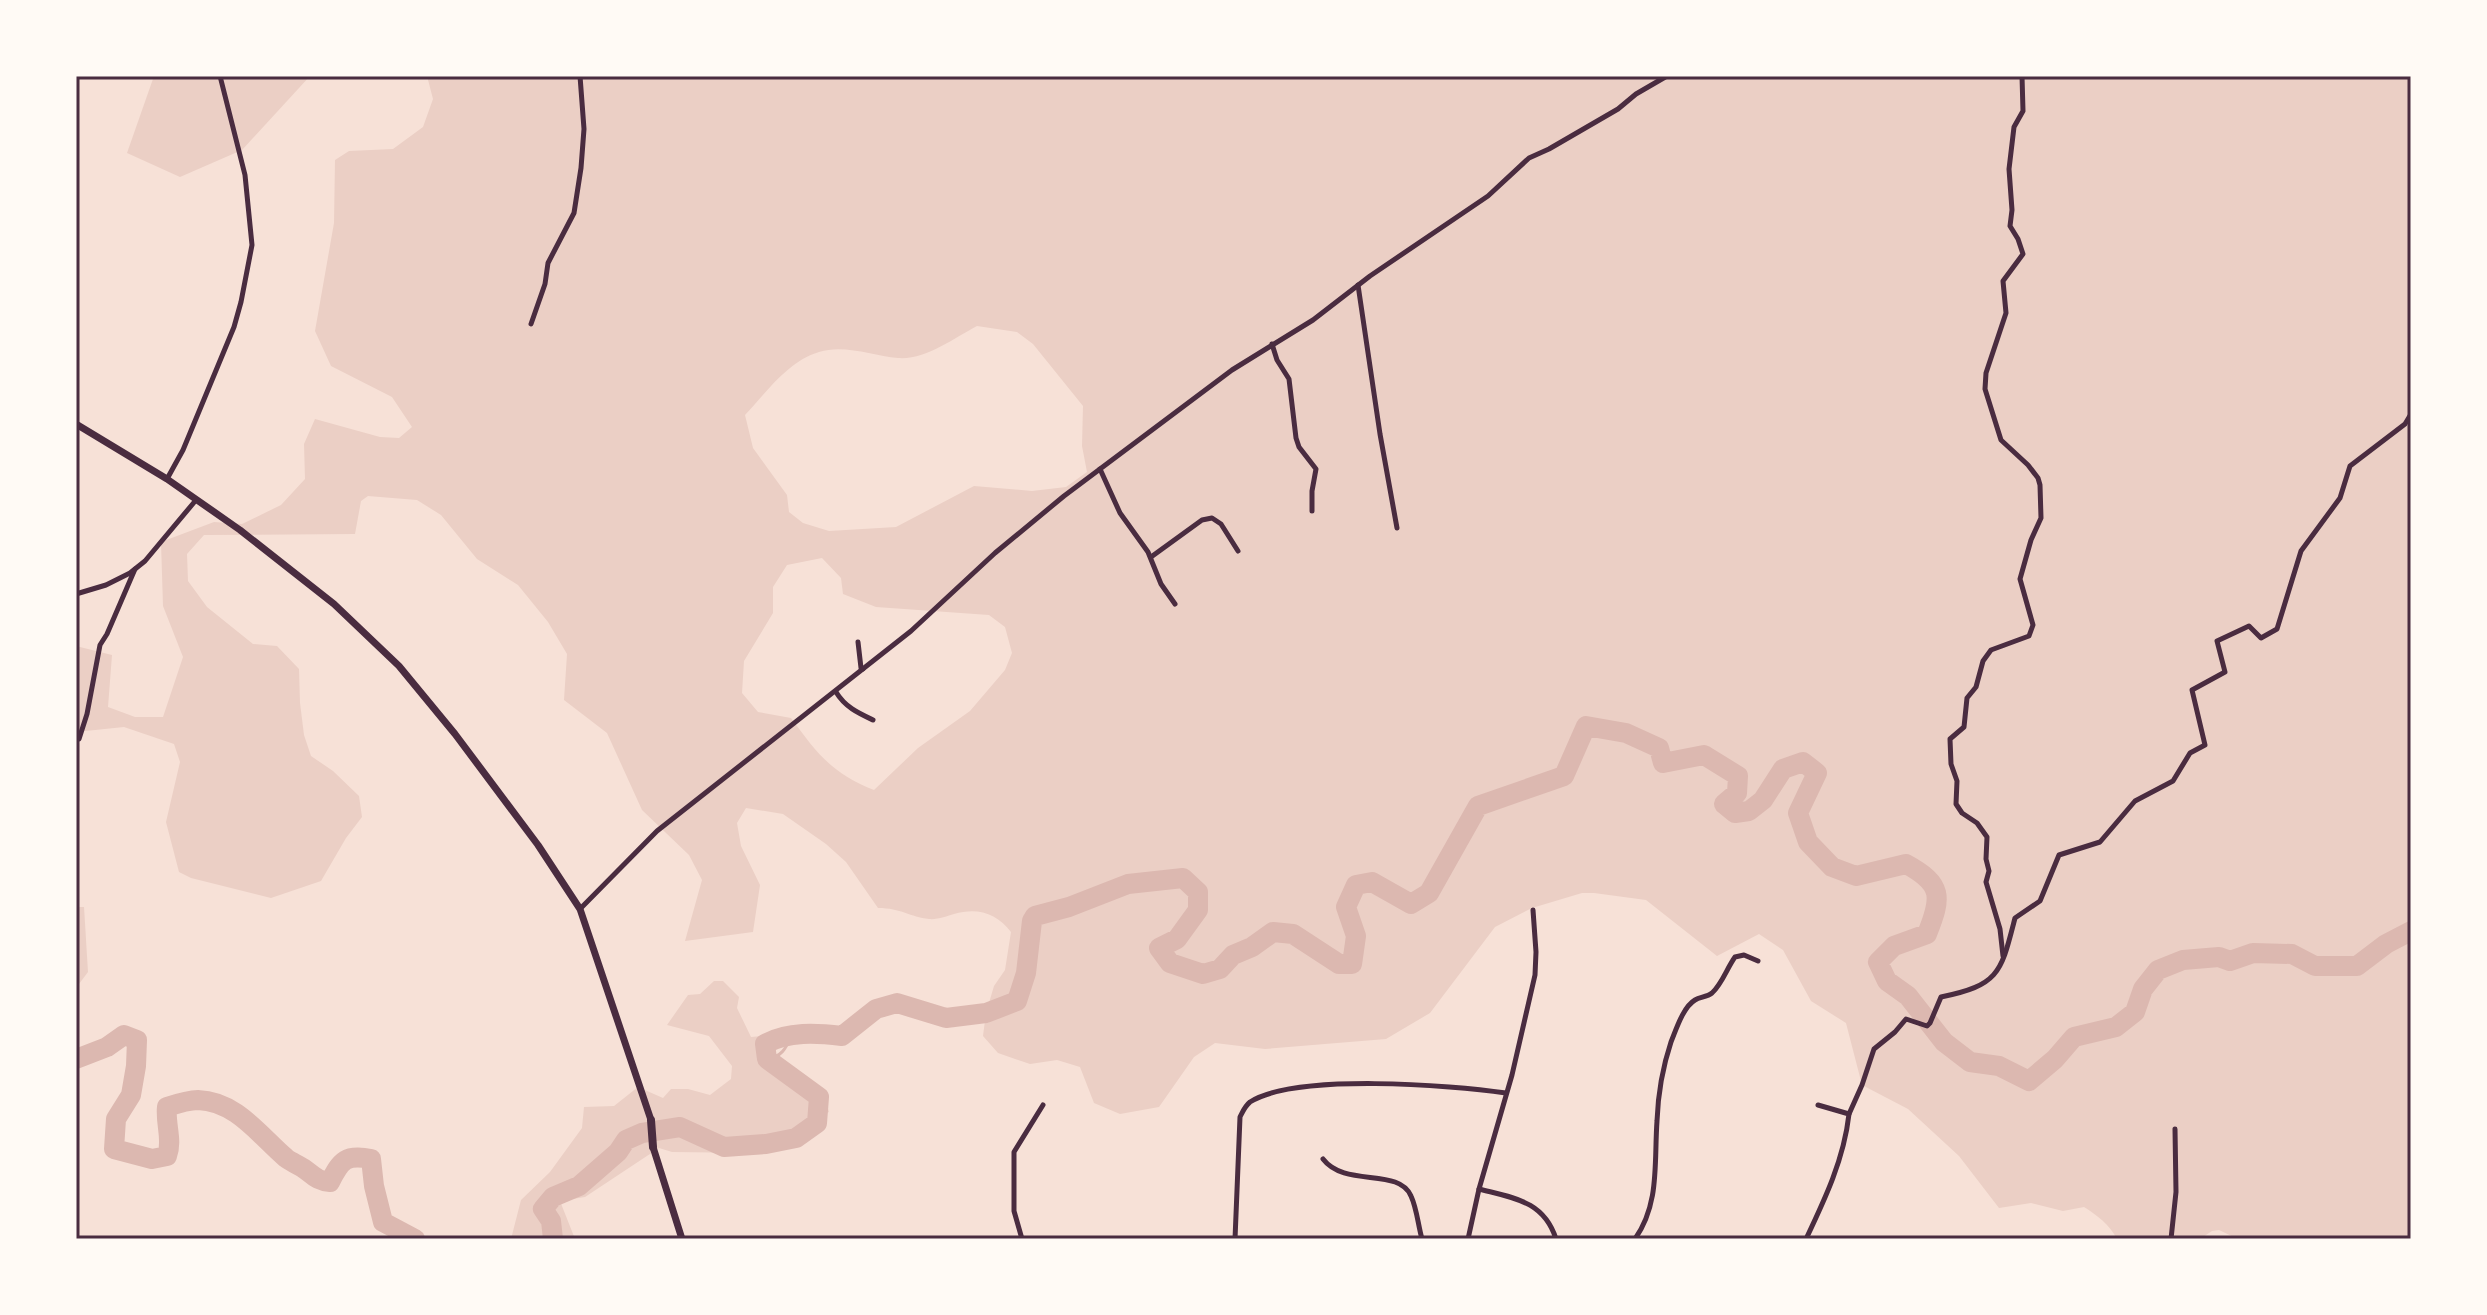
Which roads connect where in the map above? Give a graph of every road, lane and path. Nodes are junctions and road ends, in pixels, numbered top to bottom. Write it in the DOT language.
graph roads {
  1 [pos="220,76"];
  2 [pos="580,76"];
  3 [pos="1667,76"];
  4 [pos="2022,76"];
  5 [pos="1358,285"];
  6 [pos="531,324"];
  7 [pos="1272,344"];
  8 [pos="2411,414"];
  9 [pos="76,424"];
  10 [pos="1100,469"];
  11 [pos="167,479"];
  12 [pos="196,500"];
  13 [pos="1312,511"];
  14 [pos="1397,528"];
  15 [pos="1238,551"];
  16 [pos="1151,557"];
  17 [pos="135,569"];
  18 [pos="76,594"];
  19 [pos="1175,604"];
  20 [pos="858,642"];
  21 [pos="863,669"];
  22 [pos="836,692"];
  23 [pos="873,720"];
  24 [pos="79,739"];
  25 [pos="580,909"];
  26 [pos="1533,910"];
  27 [pos="1758,961"];
  28 [pos="2004,961"];
  29 [pos="1506,1093"];
  30 [pos="1043,1105"];
  31 [pos="1818,1105"];
  32 [pos="1849,1114"];
  33 [pos="651,1120"];
  34 [pos="2175,1129"];
  35 [pos="653,1147"];
  36 [pos="1323,1159"];
  37 [pos="1479,1189"];
  38 [pos="682,1239"];
  39 [pos="1022,1239"];
  40 [pos="1235,1239"];
  41 [pos="1422,1239"];
  42 [pos="1468,1239"];
  43 [pos="1556,1239"];
  44 [pos="1635,1239"];
  45 [pos="1806,1239"];
  46 [pos="2171,1239"];
  1 -- 11 [label="street"];
  2 -- 6 [label="street"];
  3 -- 5 [label="street"];
  4 -- 28 [label="street"];
  5 -- 7 [label="street"];
  5 -- 14 [label="street"];
  7 -- 10 [label="street"];
  7 -- 13 [label="street"];
  8 -- 28 [label="street"];
  9 -- 11 [label="main road"];
  10 -- 16 [label="street"];
  10 -- 21 [label="street"];
  11 -- 12 [label="main road"];
  12 -- 17 [label="street"];
  12 -- 25 [label="main road"];
  15 -- 16 [label="street"];
  16 -- 19 [label="street"];
  17 -- 18 [label="street"];
  17 -- 24 [label="street"];
  20 -- 21 [label="street"];
  21 -- 22 [label="street"];
  22 -- 23 [label="street"];
  22 -- 25 [label="street"];
  25 -- 33 [label="main road"];
  26 -- 29 [label="street"];
  27 -- 44 [label="street"];
  28 -- 32 [label="street"];
  29 -- 37 [label="street"];
  29 -- 40 [label="street"];
  30 -- 39 [label="street"];
  31 -- 32 [label="street"];
  32 -- 45 [label="street"];
  33 -- 35 [label="main road"];
  34 -- 46 [label="street"];
  35 -- 38 [label="main road"];
  36 -- 41 [label="street"];
  37 -- 42 [label="street"];
  37 -- 43 [label="street"];
}
